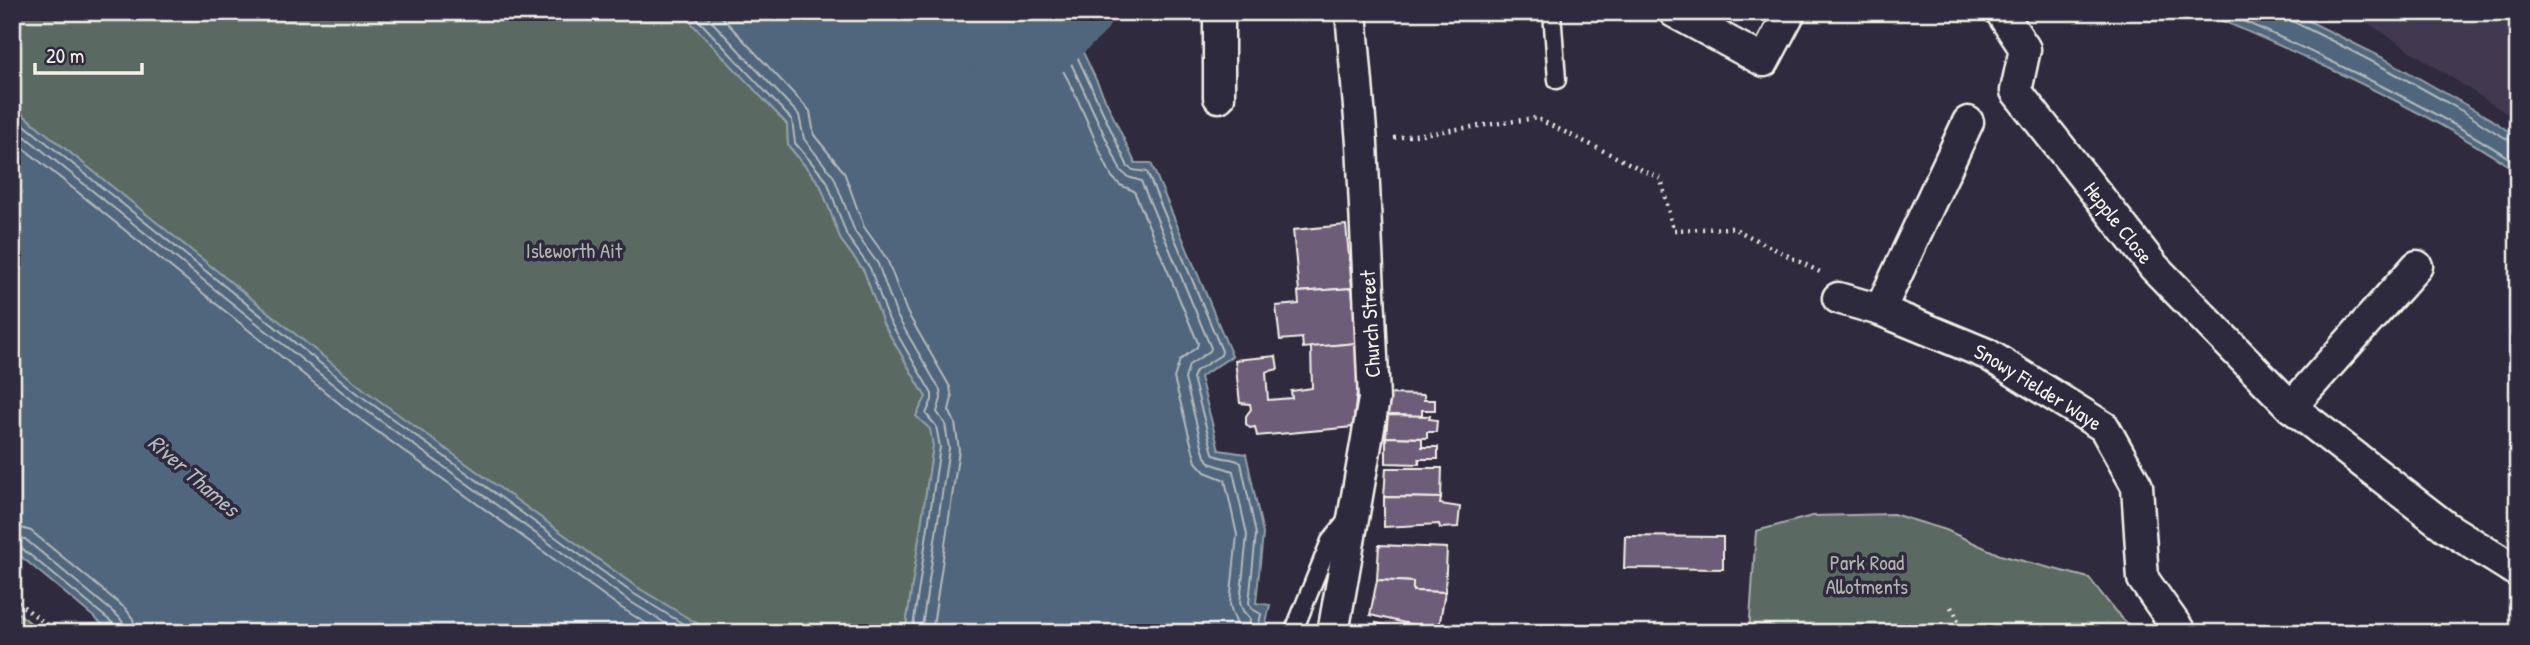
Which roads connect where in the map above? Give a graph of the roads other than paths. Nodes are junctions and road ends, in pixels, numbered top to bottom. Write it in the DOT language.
graph roads {
  1 [pos="1222,12"];
  2 [pos="1351,12"];
  3 [pos="1552,12"];
  4 [pos="1674,12"];
  5 [pos="1786,12"];
  6 [pos="2001,12"];
  7 [pos="1557,80"];
  8 [pos="1219,97"];
  9 [pos="1968,121"];
  10 [pos="2417,267"];
  11 [pos="1838,298"];
  12 [pos="1880,310"];
  13 [pos="2291,407"];
  14 [pos="1355,511"];
  15 [pos="2518,572"];
  16 [pos="1293,633"];
  17 [pos="1333,633"];
  18 [pos="2182,633"];
  1 -- 8 [label="street"];
  2 -- 14 [label="street, Church Street"];
  3 -- 7 [label="lane"];
  4 -- 5 [label="street"];
  6 -- 13 [label="street, Hepple Close"];
  9 -- 12 [label="street"];
  10 -- 13 [label="street"];
  11 -- 12 [label="street, Snowy Fielder Waye"];
  12 -- 18 [label="street, Snowy Fielder Waye"];
  13 -- 15 [label="street, Hepple Close"];
  14 -- 16 [label="lane"];
  14 -- 17 [label="street, Church Street"];
}
